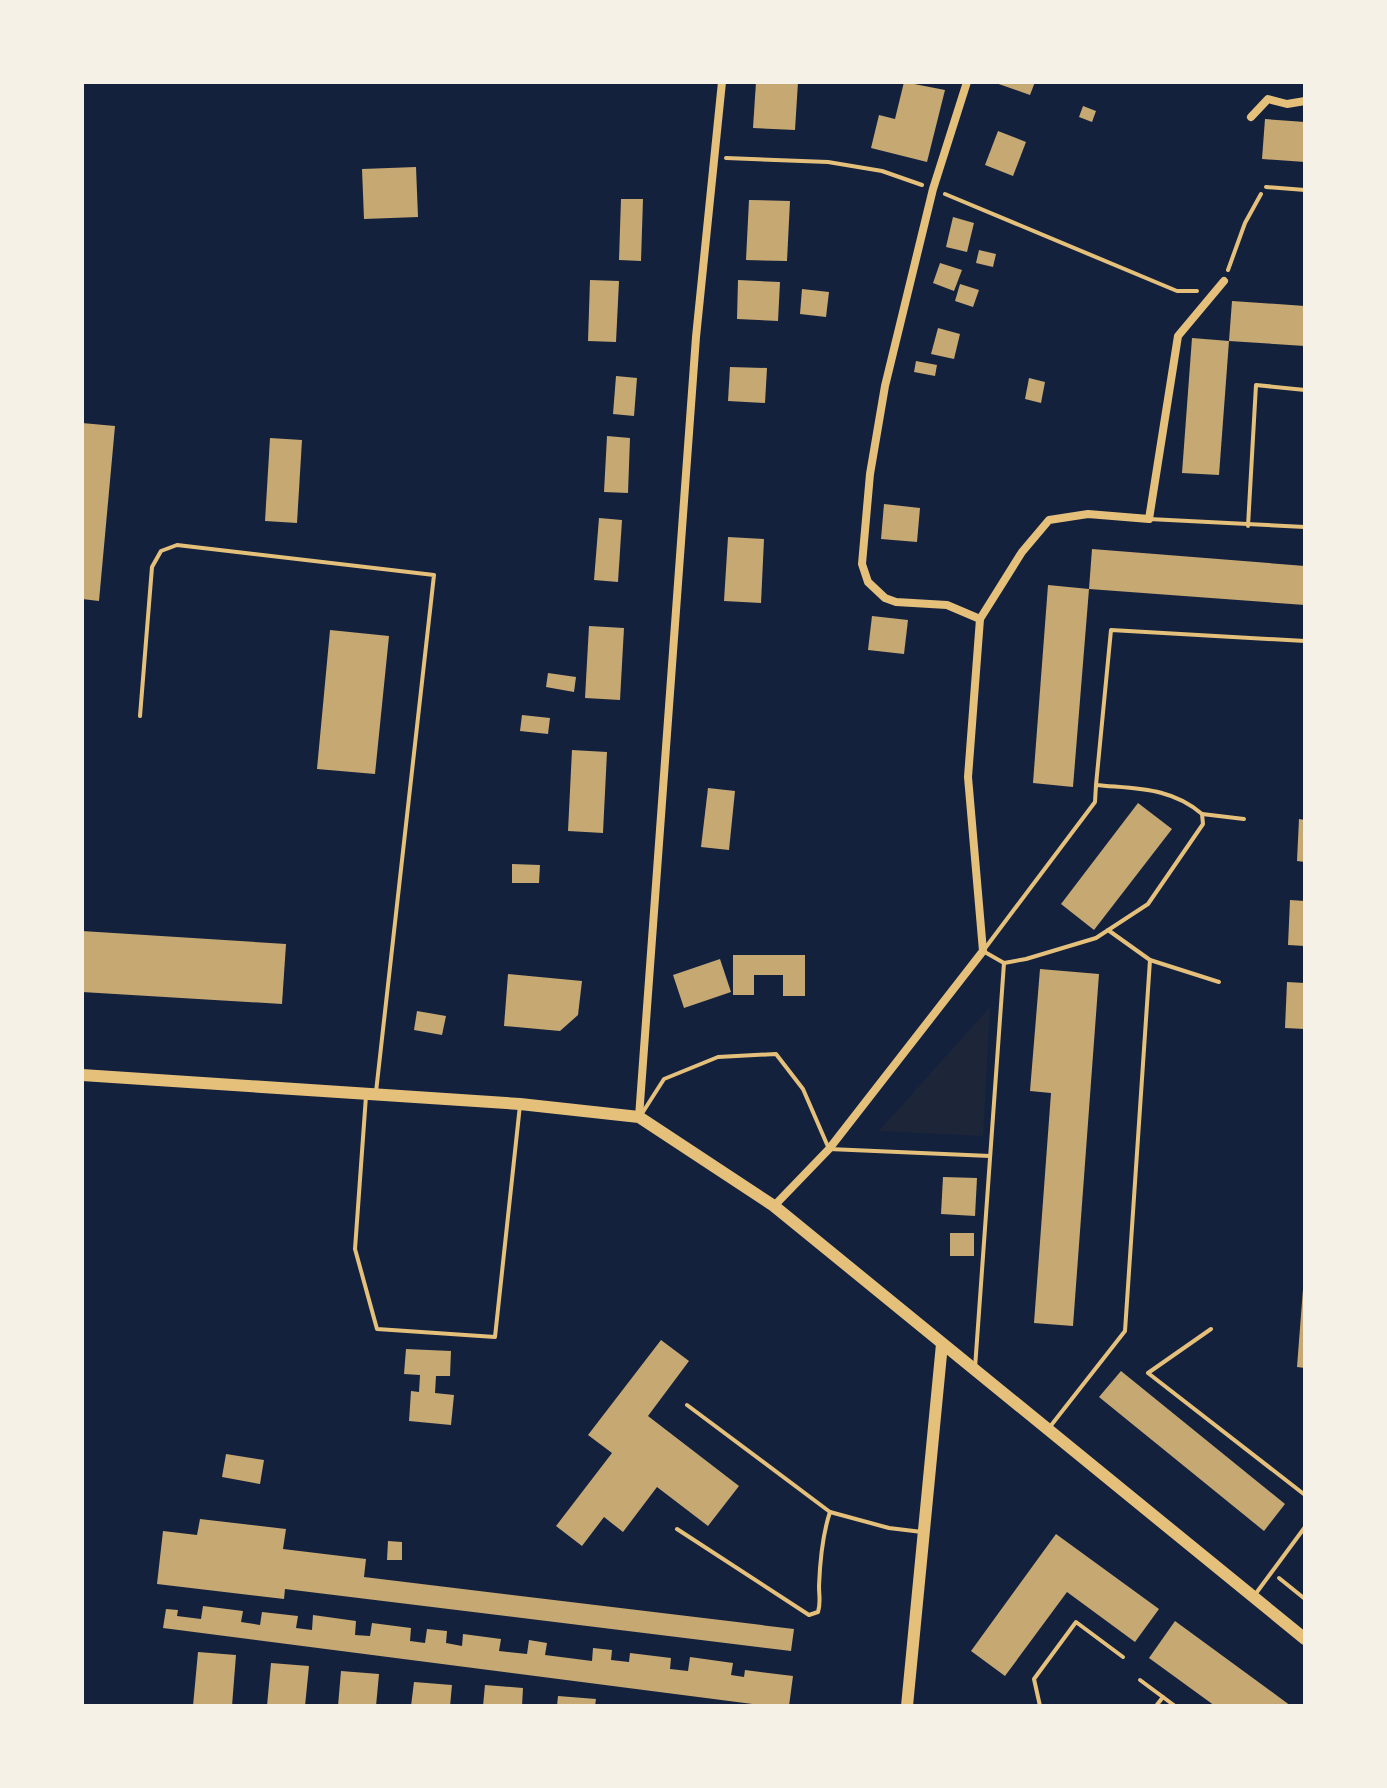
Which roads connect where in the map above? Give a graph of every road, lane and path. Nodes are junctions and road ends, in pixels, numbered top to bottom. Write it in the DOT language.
graph roads {
  1 [pos="722,82"];
  2 [pos="967,82"];
  3 [pos="1305,101"];
  4 [pos="1251,117"];
  5 [pos="716,158"];
  6 [pos="1266,187"];
  7 [pos="933,189"];
  8 [pos="1305,190"];
  9 [pos="1224,281"];
  10 [pos="1305,390"];
  11 [pos="1149,519"];
  12 [pos="1248,526"];
  13 [pos="1305,527"];
  14 [pos="980,619"];
  15 [pos="1305,641"];
  16 [pos="140,716"];
  17 [pos="1096,785"];
  18 [pos="1202,814"];
  19 [pos="1244,819"];
  20 [pos="1108,930"];
  21 [pos="983,951"];
  22 [pos="1150,960"];
  23 [pos="1004,963"];
  24 [pos="1219,982"];
  25 [pos="82,1075"];
  26 [pos="371,1094"];
  27 [pos="520,1104"];
  28 [pos="639,1117"];
  29 [pos="829,1149"];
  30 [pos="990,1156"];
  31 [pos="774,1206"];
  32 [pos="1211,1329"];
  33 [pos="942,1344"];
  34 [pos="975,1371"];
  35 [pos="687,1405"];
  36 [pos="1048,1430"];
  37 [pos="1305,1495"];
  38 [pos="830,1512"];
  39 [pos="1305,1527"];
  40 [pos="677,1529"];
  41 [pos="924,1532"];
  42 [pos="1271,1572"];
  43 [pos="1253,1597"];
  44 [pos="1305,1599"];
  45 [pos="1305,1639"];
  46 [pos="1123,1657"];
  47 [pos="1140,1680"];
  48 [pos="1163,1697"];
  49 [pos="907,1706"];
  50 [pos="1040,1706"];
  51 [pos="1156,1706"];
  52 [pos="1175,1706"];
  1 -- 5 [label="street"];
  2 -- 7 [label="street"];
  3 -- 4 [label="street"];
  5 -- 7 [label="path"];
  5 -- 28 [label="street"];
  6 -- 8 [label="lane"];
  6 -- 9 [label="path"];
  7 -- 9 [label="path"];
  7 -- 14 [label="street"];
  9 -- 11 [label="street"];
  10 -- 12 [label="lane"];
  11 -- 12 [label="lane"];
  11 -- 14 [label="street"];
  12 -- 13 [label="lane"];
  14 -- 21 [label="street"];
  15 -- 17 [label="lane"];
  16 -- 26 [label="lane"];
  17 -- 18 [label="lane"];
  17 -- 21 [label="lane"];
  18 -- 19 [label="lane"];
  18 -- 20 [label="lane"];
  20 -- 22 [label="lane"];
  20 -- 23 [label="lane"];
  21 -- 23 [label="lane"];
  21 -- 29 [label="street"];
  22 -- 24 [label="lane"];
  22 -- 36 [label="lane"];
  23 -- 30 [label="lane"];
  25 -- 26 [label="main road"];
  26 -- 27 [label="main road"];
  26 -- 27 [label="lane"];
  27 -- 28 [label="main road"];
  28 -- 29 [label="lane"];
  28 -- 31 [label="main road"];
  29 -- 30 [label="lane"];
  29 -- 31 [label="street"];
  30 -- 34 [label="lane"];
  31 -- 33 [label="main road"];
  32 -- 37 [label="lane"];
  33 -- 34 [label="main road"];
  33 -- 41 [label="main road"];
  34 -- 36 [label="main road"];
  35 -- 38 [label="lane"];
  36 -- 43 [label="main road"];
  38 -- 40 [label="lane"];
  38 -- 41 [label="lane"];
  39 -- 42 [label="lane"];
  41 -- 49 [label="main road"];
  42 -- 43 [label="lane"];
  42 -- 44 [label="path"];
  43 -- 45 [label="main road"];
  46 -- 50 [label="lane"];
  47 -- 48 [label="lane"];
  48 -- 51 [label="lane"];
  48 -- 52 [label="lane"];
}
